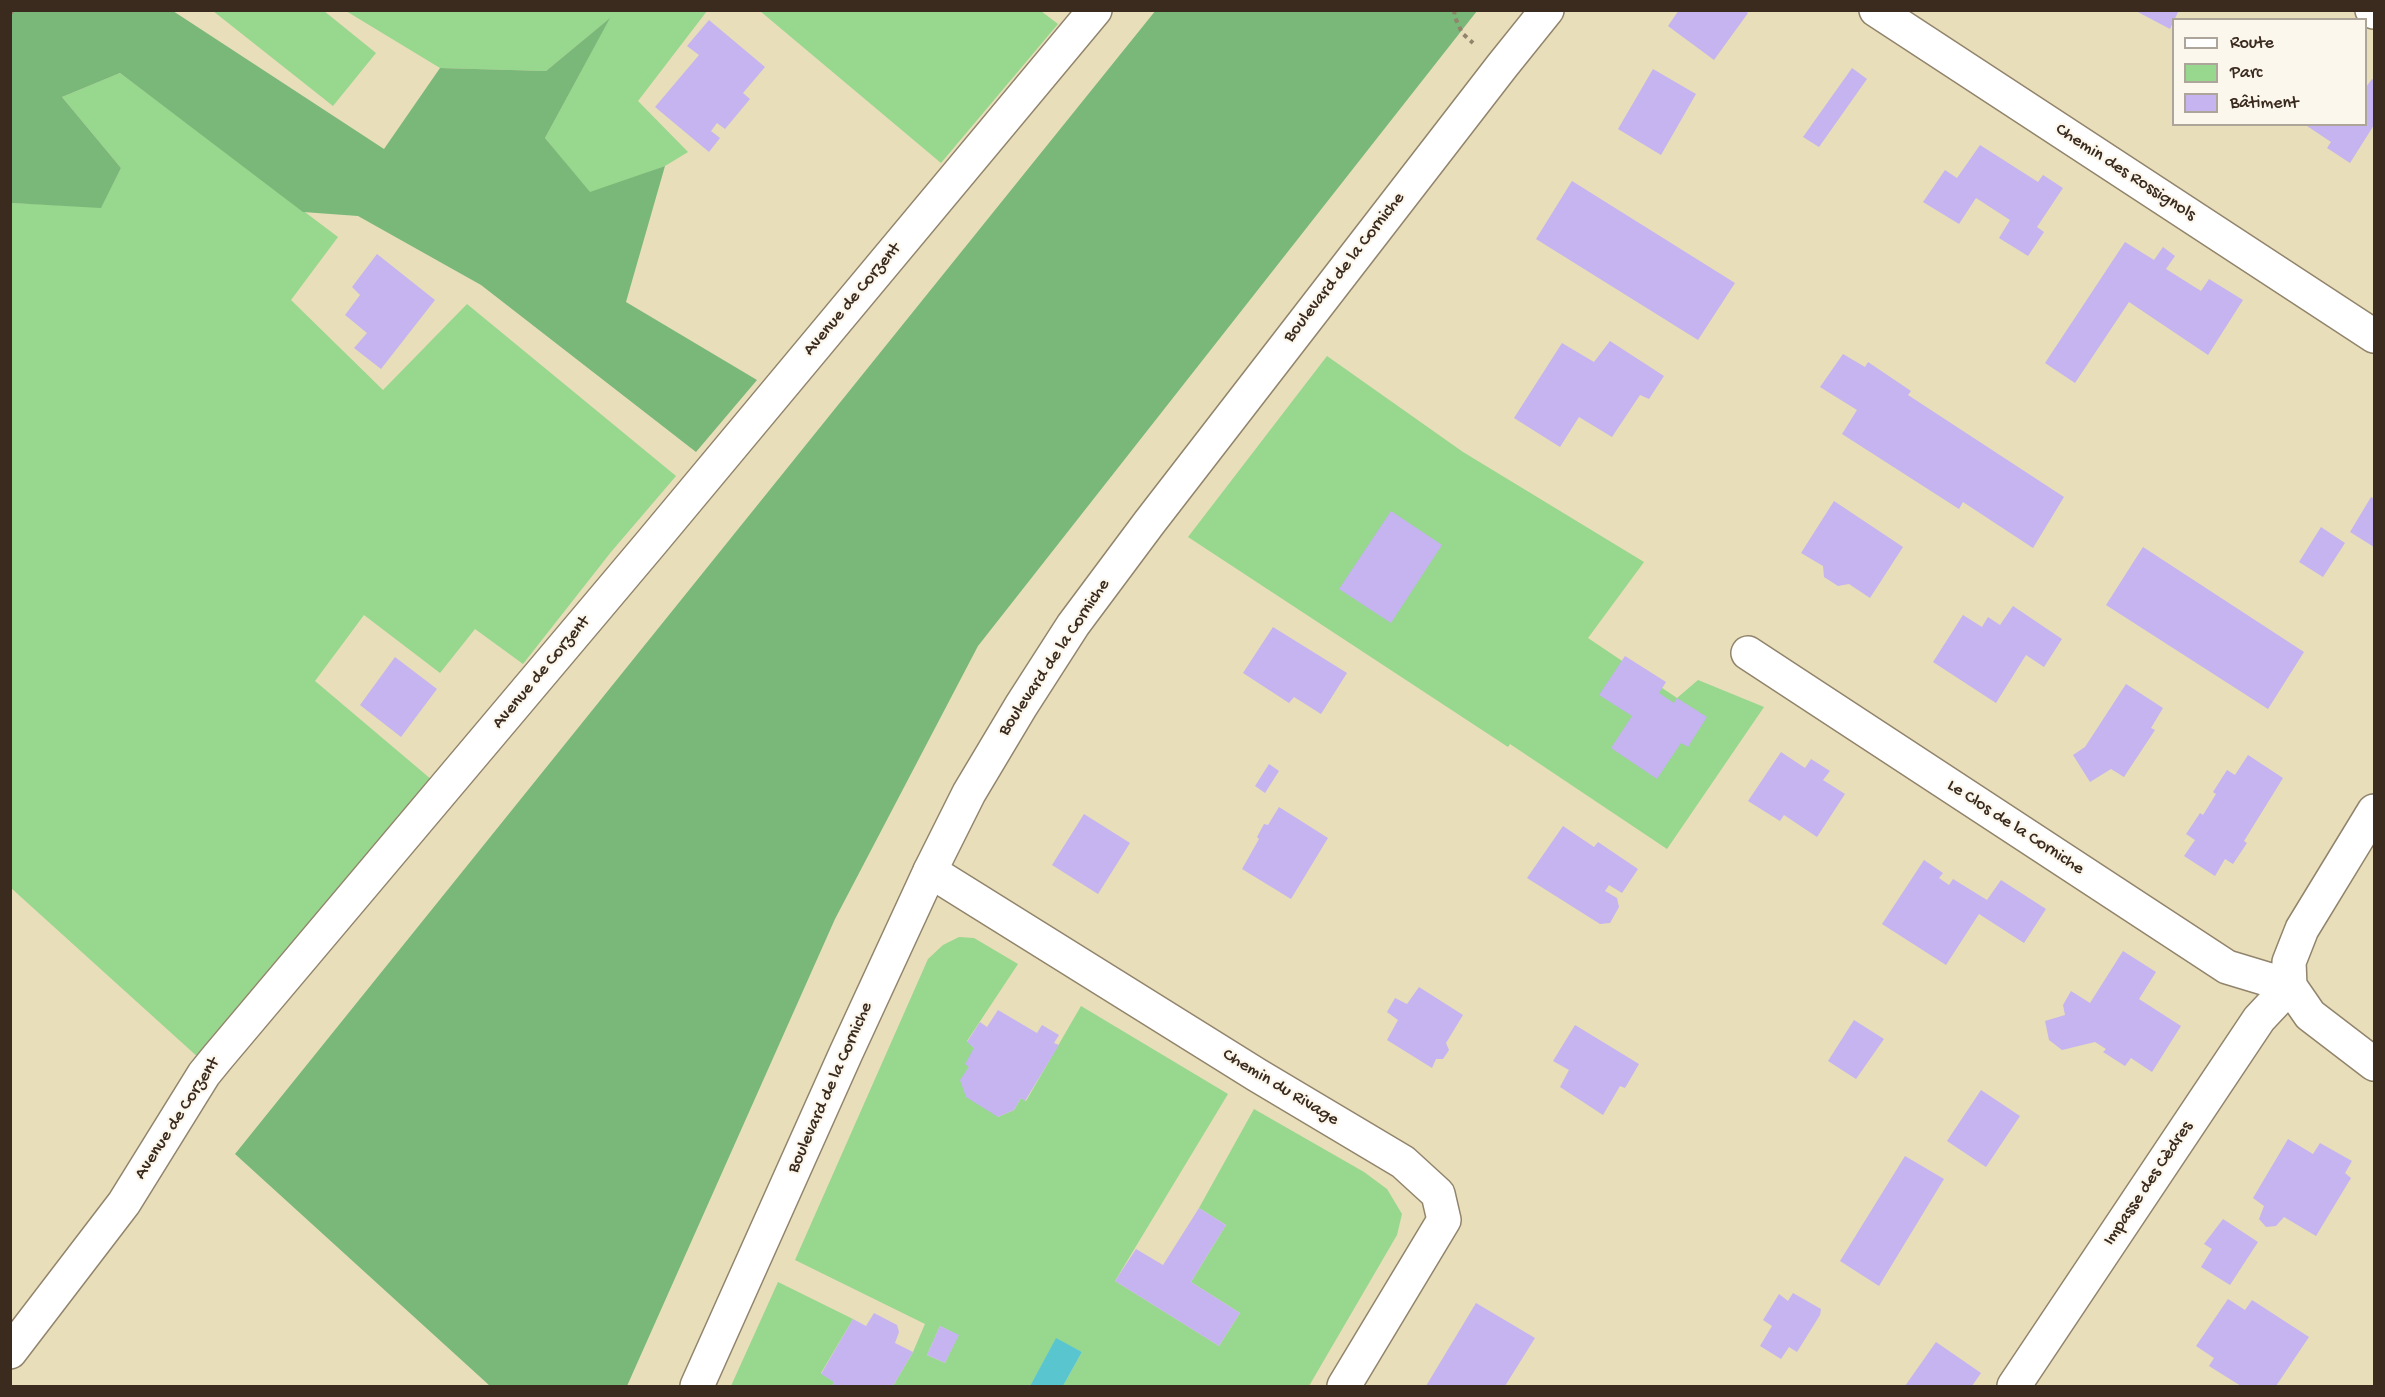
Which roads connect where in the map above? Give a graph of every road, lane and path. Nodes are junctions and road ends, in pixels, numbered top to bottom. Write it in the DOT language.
graph roads {
  1 [pos="1095,10"];
  2 [pos="1547,10"];
  3 [pos="1876,10"];
  4 [pos="2374,336"];
  5 [pos="1748,652"];
  6 [pos="2374,811"];
  7 [pos="930,871"];
  8 [pos="2290,986"];
  9 [pos="2374,1065"];
  10 [pos="10,1352"];
  11 [pos="697,1386"];
  12 [pos="1344,1386"];
  13 [pos="2014,1386"];
  1 -- 10 [label="street, Avenue de Corzent"];
  2 -- 7 [label="street, Boulevard de la Corniche"];
  3 -- 4 [label="street, Chemin des Rossignols"];
  5 -- 8 [label="street, Le Clos de la Corniche"];
  6 -- 8 [label="street"];
  7 -- 11 [label="street, Boulevard de la Corniche"];
  7 -- 12 [label="street, Chemin du Rivage"];
  8 -- 9 [label="street"];
  8 -- 13 [label="street, Impasse des Cèdres"];
}
